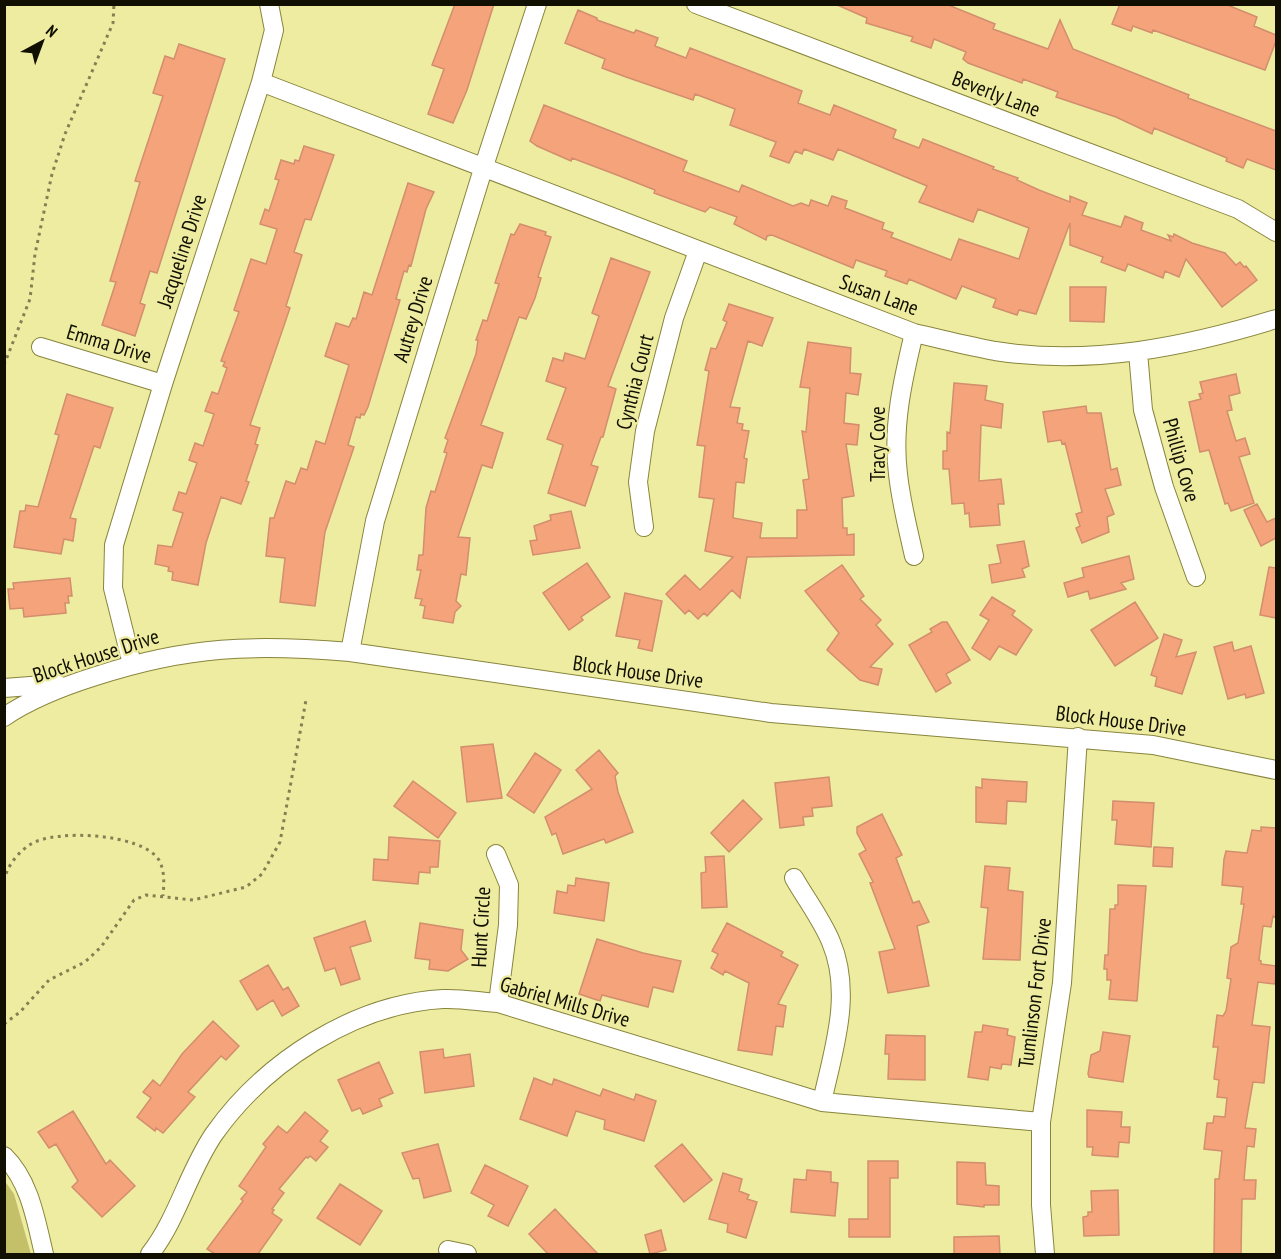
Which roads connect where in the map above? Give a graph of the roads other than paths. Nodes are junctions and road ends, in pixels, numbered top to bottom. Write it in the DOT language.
graph roads {
  1 [pos="269,4"];
  2 [pos="537,4"];
  3 [pos="696,4"];
  4 [pos="261,82"];
  5 [pos="483,169"];
  6 [pos="1276,232"];
  7 [pos="698,251"];
  8 [pos="1276,319"];
  9 [pos="914,333"];
  10 [pos="41,347"];
  11 [pos="1138,352"];
  12 [pos="162,384"];
  13 [pos="644,527"];
  14 [pos="914,556"];
  15 [pos="1196,577"];
  16 [pos="350,652"];
  17 [pos="132,664"];
  18 [pos="73,683"];
  19 [pos="4,688"];
  20 [pos="4,717"];
  21 [pos="1078,737"];
  22 [pos="1276,770"];
  23 [pos="496,855"];
  24 [pos="794,878"];
  25 [pos="498,1003"];
  26 [pos="822,1102"];
  27 [pos="1041,1122"];
  28 [pos="4,1156"];
  29 [pos="448,1250"];
  30 [pos="44,1254"];
  31 [pos="150,1254"];
  32 [pos="467,1254"];
  33 [pos="1045,1254"];
  1 -- 4 [label="street, Jacqueline Drive"];
  2 -- 5 [label="street, Autrey Drive"];
  3 -- 6 [label="street, Beverly Lane"];
  4 -- 5 [label="street"];
  4 -- 12 [label="street, Jacqueline Drive"];
  5 -- 7 [label="street, Susan Lane"];
  5 -- 16 [label="street, Autrey Drive"];
  7 -- 9 [label="street, Susan Lane"];
  7 -- 13 [label="street, Cynthia Court"];
  8 -- 11 [label="street, Susan Lane"];
  9 -- 11 [label="street, Susan Lane"];
  9 -- 14 [label="street, Tracy Cove"];
  10 -- 12 [label="street, Emma Drive"];
  11 -- 15 [label="street, Phillip Cove"];
  12 -- 17 [label="street, Jacqueline Drive"];
  16 -- 17 [label="street, Block House Drive"];
  16 -- 21 [label="street, Block House Drive"];
  17 -- 18 [label="street, Block House Drive"];
  18 -- 19 [label="street"];
  18 -- 20 [label="street, Block House Drive"];
  21 -- 22 [label="street, Block House Drive"];
  21 -- 27 [label="street, Tumlinson Fort Drive"];
  23 -- 25 [label="street, Hunt Circle"];
  24 -- 26 [label="street"];
  25 -- 26 [label="street, Gabriel Mills Drive"];
  25 -- 31 [label="street, Gabriel Mills Drive"];
  26 -- 27 [label="street, Gabriel Mills Drive"];
  27 -- 33 [label="street, Tumlinson Fort Drive"];
  28 -- 30 [label="street"];
  29 -- 32 [label="street"];
}
